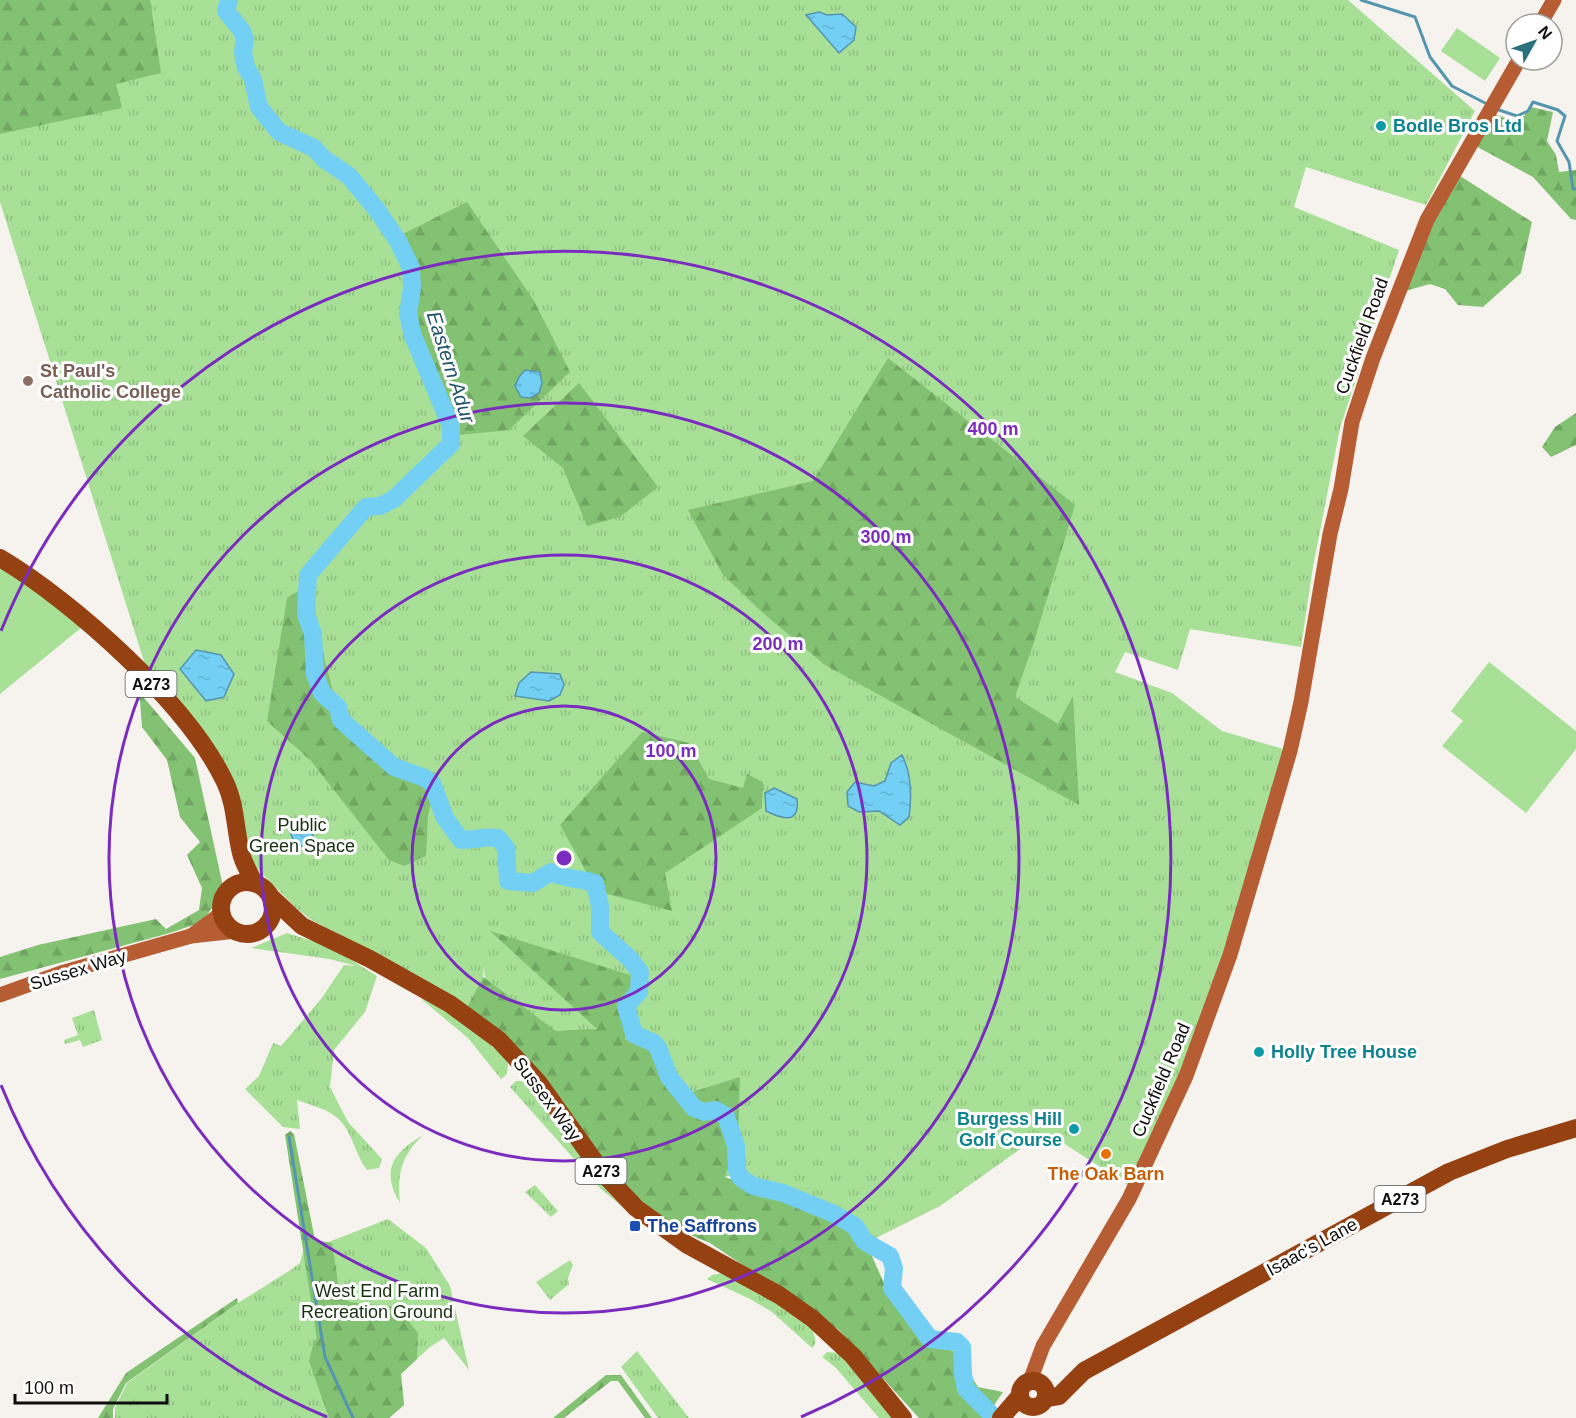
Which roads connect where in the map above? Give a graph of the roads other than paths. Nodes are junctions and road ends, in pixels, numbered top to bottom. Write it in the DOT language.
graph roads {
  1 [pos="1512,72"];
  2 [pos="0,558"];
  3 [pos="241,855"];
  4 [pos="254,883"];
  5 [pos="226,892"];
  6 [pos="271,897"];
  7 [pos="222,913"];
  8 [pos="267,925"];
  9 [pos="302,926"];
  10 [pos="236,931"];
  11 [pos="192,936"];
  12 [pos="0,995"];
  13 [pos="1573,1127"];
  14 [pos="1035,1392"];
  15 [pos="1003,1416"];
  16 [pos="903,1418"];
  1 -- 14 [label="main road, Cuckfield Road"];
  2 -- 3 [label="main road, A273"];
  3 -- 4 [label="main road, A273"];
  3 -- 5 [label="main road"];
  4 -- 5 [label="main road"];
  4 -- 6 [label="main road"];
  5 -- 7 [label="main road"];
  6 -- 8 [label="main road"];
  6 -- 9 [label="main road, Sussex Way / A273"];
  7 -- 10 [label="main road"];
  7 -- 11 [label="main road, Sussex Way"];
  8 -- 9 [label="main road, Sussex Way / A273"];
  8 -- 10 [label="main road"];
  9 -- 16 [label="main road, Sussex Way / A273"];
  10 -- 11 [label="main road, Sussex Way"];
  11 -- 12 [label="main road, Sussex Way"];
  13 -- 14 [label="main road, Isaac's Lane / A273"];
  14 -- 15 [label="main road, A273"];
}
